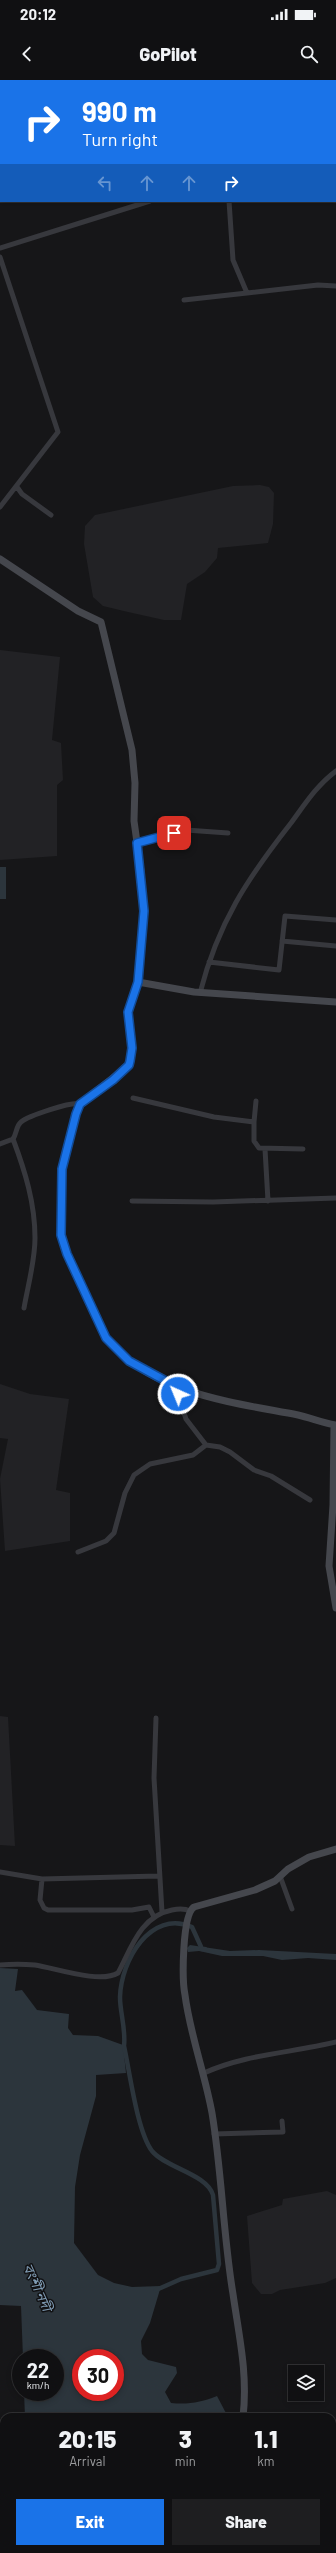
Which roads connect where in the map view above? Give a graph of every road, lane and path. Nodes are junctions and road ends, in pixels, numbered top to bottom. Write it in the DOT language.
graph roads {
  1 [pos="147,202"];
  2 [pos="230,202"];
  3 [pos="0,248"];
  4 [pos="0,257"];
  5 [pos="336,286"];
  6 [pos="246,293"];
  7 [pos="184,300"];
  8 [pos="17,487"];
  9 [pos="0,507"];
  10 [pos="51,515"];
  11 [pos="0,559"];
  12 [pos="336,771"];
  13 [pos="228,833"];
  14 [pos="137,843"];
  15 [pos="336,920"];
  16 [pos="282,942"];
  17 [pos="336,946"];
  18 [pos="209,962"];
  19 [pos="138,982"];
  20 [pos="197,992"];
  21 [pos="336,1002"];
  22 [pos="133,1098"];
  23 [pos="256,1100"];
  24 [pos="80,1104"];
  25 [pos="254,1122"];
  26 [pos="14,1139"];
  27 [pos="0,1144"];
  28 [pos="265,1149"];
  29 [pos="303,1149"];
  30 [pos="336,1198"];
  31 [pos="132,1201"];
  32 [pos="268,1201"];
  33 [pos="24,1308"];
  34 [pos="175,1386"];
  35 [pos="335,1425"];
  36 [pos="206,1446"];
  37 [pos="310,1500"];
  38 [pos="78,1552"];
  39 [pos="336,1608"];
  40 [pos="156,1718"];
  41 [pos="336,1849"];
  42 [pos="0,1872"];
  43 [pos="158,1876"];
  44 [pos="280,1876"];
  45 [pos="42,1879"];
  46 [pos="292,1909"];
  47 [pos="162,1912"];
  48 [pos="189,1913"];
  49 [pos="154,1917"];
  50 [pos="0,1965"];
  51 [pos="336,2042"];
  52 [pos="204,2072"];
  53 [pos="282,2121"];
  54 [pos="214,2134"];
  55 [pos="243,2413"];
  1 -- 3 [label="street"];
  2 -- 6 [label="street"];
  4 -- 8 [label="street"];
  5 -- 6 [label="street"];
  6 -- 7 [label="street"];
  8 -- 9 [label="street"];
  8 -- 10 [label="street"];
  11 -- 14 [label="main road"];
  12 -- 18 [label="street"];
  13 -- 14 [label="street"];
  14 -- 19 [label="main road"];
  15 -- 16 [label="street"];
  16 -- 17 [label="street"];
  16 -- 18 [label="street"];
  18 -- 20 [label="street"];
  19 -- 20 [label="main road"];
  19 -- 24 [label="main road"];
  20 -- 21 [label="main road"];
  22 -- 25 [label="street"];
  23 -- 25 [label="street"];
  24 -- 26 [label="street"];
  24 -- 34 [label="main road"];
  25 -- 28 [label="street"];
  26 -- 27 [label="street"];
  26 -- 33 [label="street"];
  28 -- 29 [label="street"];
  28 -- 32 [label="street"];
  30 -- 32 [label="street"];
  31 -- 32 [label="street"];
  34 -- 35 [label="main road"];
  34 -- 36 [label="street"];
  35 -- 39 [label="main road"];
  36 -- 37 [label="street"];
  36 -- 38 [label="street"];
  40 -- 43 [label="street"];
  41 -- 44 [label="main road"];
  42 -- 45 [label="street"];
  43 -- 45 [label="street"];
  43 -- 47 [label="street"];
  44 -- 46 [label="street"];
  44 -- 48 [label="main road"];
  45 -- 49 [label="street"];
  47 -- 48 [label="street"];
  47 -- 49 [label="street"];
  48 -- 52 [label="main road"];
  49 -- 50 [label="street"];
  51 -- 52 [label="street"];
  52 -- 54 [label="main road"];
  53 -- 54 [label="street"];
  54 -- 55 [label="main road"];
}
